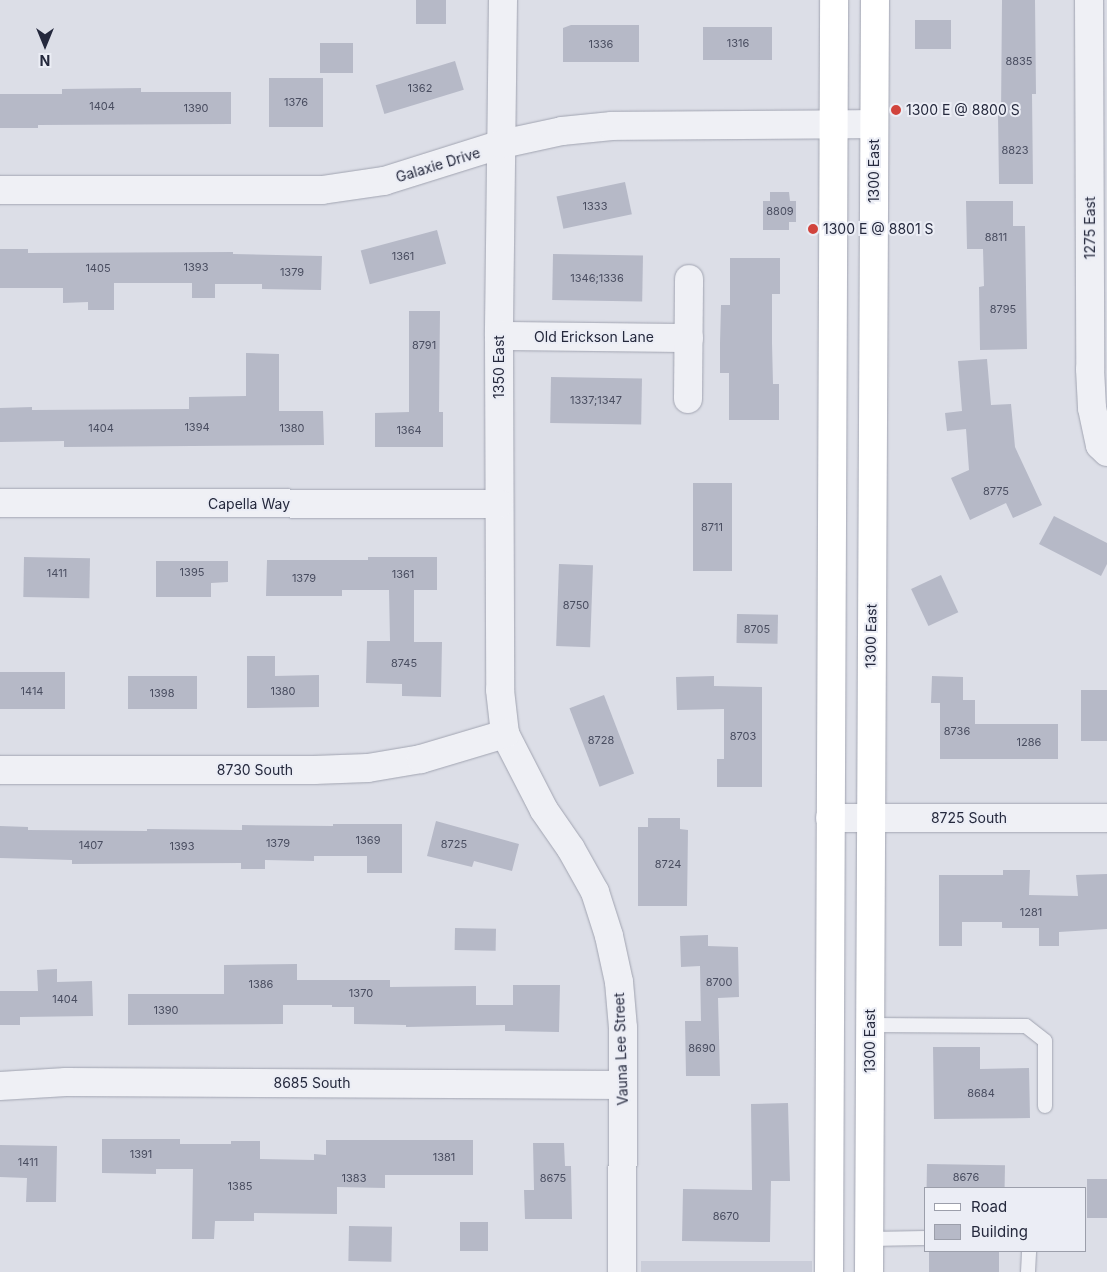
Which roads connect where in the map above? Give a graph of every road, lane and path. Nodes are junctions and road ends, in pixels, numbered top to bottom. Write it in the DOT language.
graph roads {
  1 [pos="503,0"];
  2 [pos="834,0"];
  3 [pos="875,0"];
  4 [pos="1089,0"];
  5 [pos="834,124"];
  6 [pos="874,124"];
  7 [pos="502,144"];
  8 [pos="0,190"];
  9 [pos="689,279"];
  10 [pos="499,336"];
  11 [pos="689,338"];
  12 [pos="688,399"];
  13 [pos="1107,452"];
  14 [pos="0,503"];
  15 [pos="499,504"];
  16 [pos="505,734"];
  17 [pos="0,770"];
  18 [pos="830,818"];
  19 [pos="870,818"];
  20 [pos="1107,818"];
  21 [pos="870,1025"];
  22 [pos="623,1085"];
  23 [pos="0,1086"];
  24 [pos="1045,1106"];
  25 [pos="924,1238"];
  26 [pos="869,1239"];
  27 [pos="1028,1252"];
  28 [pos="622,1272"];
  29 [pos="829,1272"];
  30 [pos="869,1272"];
  31 [pos="1028,1272"];
  1 -- 7 [label="street, 1350 East"];
  2 -- 5 [label="main road"];
  3 -- 6 [label="main road, 1300 East"];
  4 -- 13 [label="street, 1275 East"];
  5 -- 6 [label="street, Galaxie Drive"];
  5 -- 7 [label="street, Galaxie Drive"];
  5 -- 18 [label="main road"];
  6 -- 19 [label="main road, 1300 East"];
  7 -- 8 [label="street, Galaxie Drive"];
  7 -- 10 [label="street, 1350 East"];
  9 -- 11 [label="street"];
  10 -- 11 [label="street, Old Erickson Lane"];
  10 -- 15 [label="street, 1350 East"];
  11 -- 12 [label="street"];
  14 -- 15 [label="street, Capella Way"];
  15 -- 16 [label="street, 1350 East"];
  16 -- 17 [label="street, 8730 South"];
  16 -- 22 [label="street, Vauna Lee Street"];
  18 -- 19 [label="street, 8725 South"];
  18 -- 29 [label="main road"];
  19 -- 20 [label="street, 8725 South"];
  19 -- 21 [label="main road, 1300 East"];
  21 -- 24 [label="lane"];
  21 -- 26 [label="main road, 1300 East"];
  22 -- 23 [label="street, 8685 South"];
  22 -- 28 [label="street, Vauna Lee Street"];
  25 -- 26 [label="lane"];
  26 -- 30 [label="main road, 1300 East"];
  27 -- 31 [label="lane"];
}
